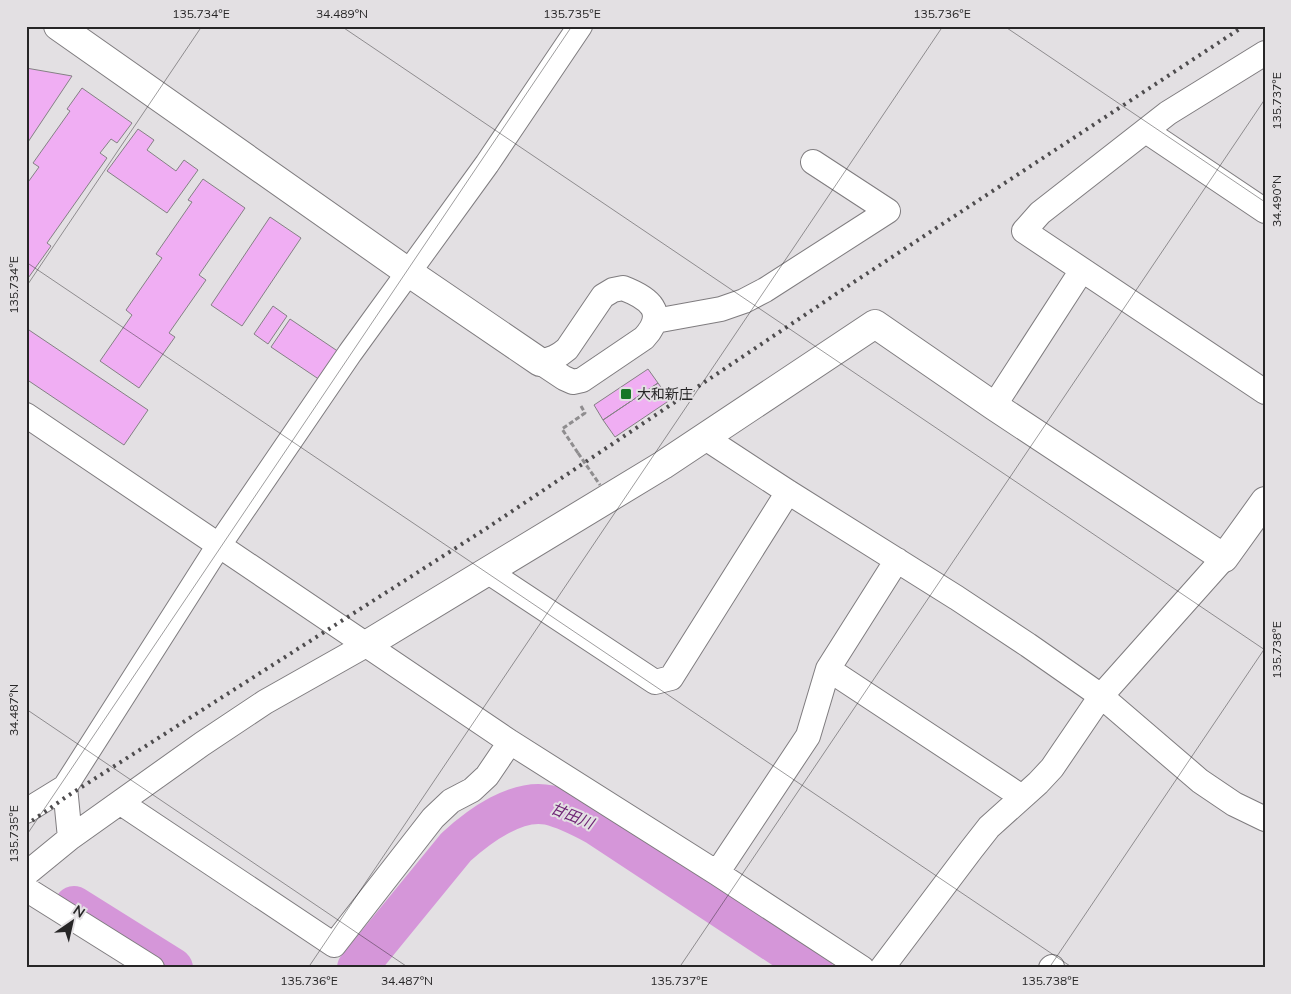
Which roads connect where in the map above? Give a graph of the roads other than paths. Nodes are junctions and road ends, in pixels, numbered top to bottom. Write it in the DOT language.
graph roads {
  1 [pos="58,26"];
  2 [pos="580,26"];
  3 [pos="1265,54"];
  4 [pos="1146,131"];
  5 [pos="813,162"];
  6 [pos="1265,211"];
  7 [pos="1082,270"];
  8 [pos="408,272"];
  9 [pos="655,321"];
  10 [pos="540,362"];
  11 [pos="1265,392"];
  12 [pos="994,406"];
  13 [pos="26,414"];
  14 [pos="704,437"];
  15 [pos="788,492"];
  16 [pos="1265,501"];
  17 [pos="219,545"];
  18 [pos="1224,558"];
  19 [pos="897,560"];
  20 [pos="487,571"];
  21 [pos="366,645"];
  22 [pos="828,669"];
  23 [pos="1101,696"];
  24 [pos="510,742"];
  25 [pos="65,787"];
  26 [pos="1022,797"];
  27 [pos="121,803"];
  28 [pos="26,811"];
  29 [pos="1265,819"];
  30 [pos="70,838"];
  31 [pos="30,870"];
  32 [pos="717,873"];
  33 [pos="26,889"];
  34 [pos="152,968"];
  35 [pos="862,968"];
  36 [pos="882,968"];
  1 -- 8 [label="street"];
  2 -- 8 [label="street"];
  3 -- 4 [label="street"];
  4 -- 6 [label="street"];
  4 -- 7 [label="street"];
  5 -- 9 [label="street"];
  7 -- 11 [label="street"];
  7 -- 12 [label="street"];
  8 -- 10 [label="street"];
  8 -- 17 [label="street"];
  9 -- 10 [label="street"];
  9 -- 10 [label="street"];
  12 -- 14 [label="street"];
  12 -- 18 [label="street"];
  13 -- 17 [label="street"];
  14 -- 15 [label="street"];
  14 -- 20 [label="street"];
  15 -- 19 [label="street"];
  15 -- 20 [label="street"];
  16 -- 18 [label="street"];
  17 -- 21 [label="street"];
  17 -- 25 [label="street"];
  18 -- 23 [label="street"];
  19 -- 22 [label="street"];
  19 -- 23 [label="street"];
  20 -- 21 [label="street"];
  21 -- 24 [label="street"];
  21 -- 27 [label="street"];
  22 -- 26 [label="street"];
  22 -- 32 [label="street"];
  23 -- 26 [label="street"];
  23 -- 29 [label="street"];
  24 -- 27 [label="street"];
  24 -- 32 [label="street"];
  25 -- 28 [label="street"];
  25 -- 30 [label="street"];
  26 -- 36 [label="street"];
  27 -- 30 [label="street"];
  30 -- 31 [label="street"];
  32 -- 35 [label="street"];
  33 -- 34 [label="street"];
}
